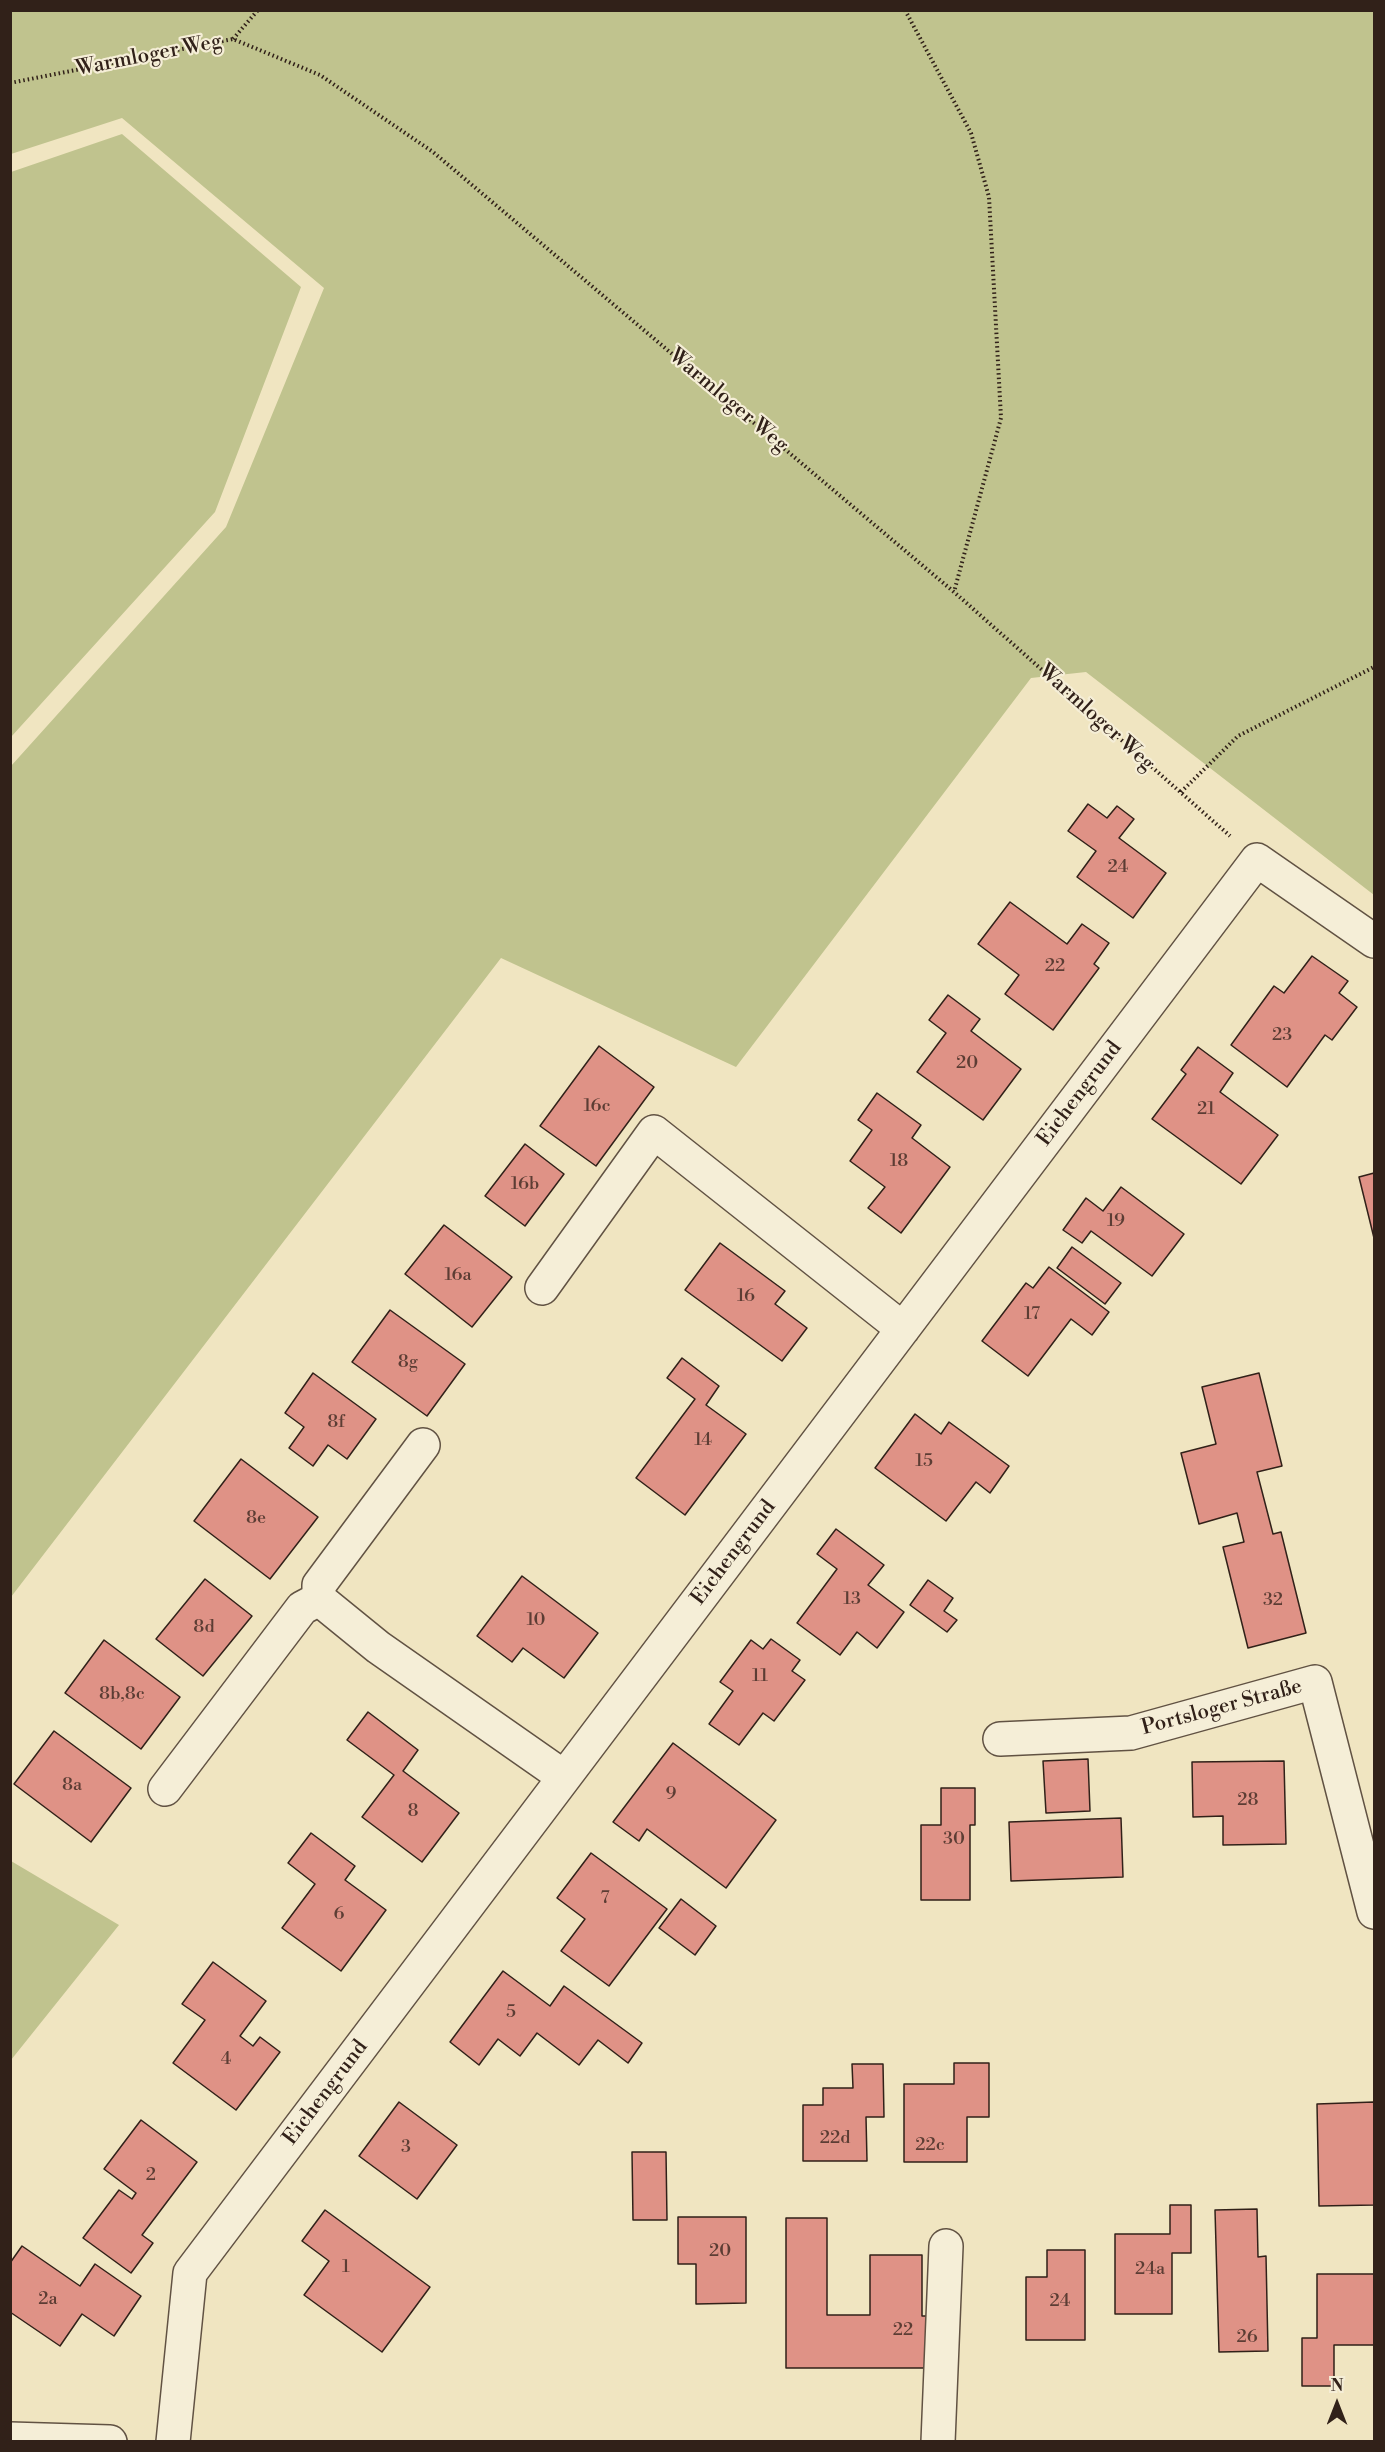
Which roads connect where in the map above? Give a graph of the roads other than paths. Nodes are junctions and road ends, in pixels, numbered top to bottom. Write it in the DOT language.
graph roads {
  1 [pos="1374,941"];
  2 [pos="542,1288"];
  3 [pos="903,1329"];
  4 [pos="423,1445"];
  5 [pos="319,1599"];
  6 [pos="1000,1739"];
  7 [pos="564,1777"];
  8 [pos="165,1789"];
  9 [pos="1374,1912"];
  10 [pos="946,2246"];
  11 [pos="10,2439"];
  12 [pos="110,2442"];
  13 [pos="173,2442"];
  14 [pos="938,2442"];
  1 -- 3 [label="street, Eichengrund"];
  2 -- 3 [label="street"];
  3 -- 7 [label="street, Eichengrund"];
  4 -- 5 [label="street"];
  5 -- 7 [label="street"];
  5 -- 8 [label="street"];
  6 -- 9 [label="street, Portsloger Straße"];
  7 -- 13 [label="street, Eichengrund"];
  10 -- 14 [label="street"];
  11 -- 12 [label="street"];
}
